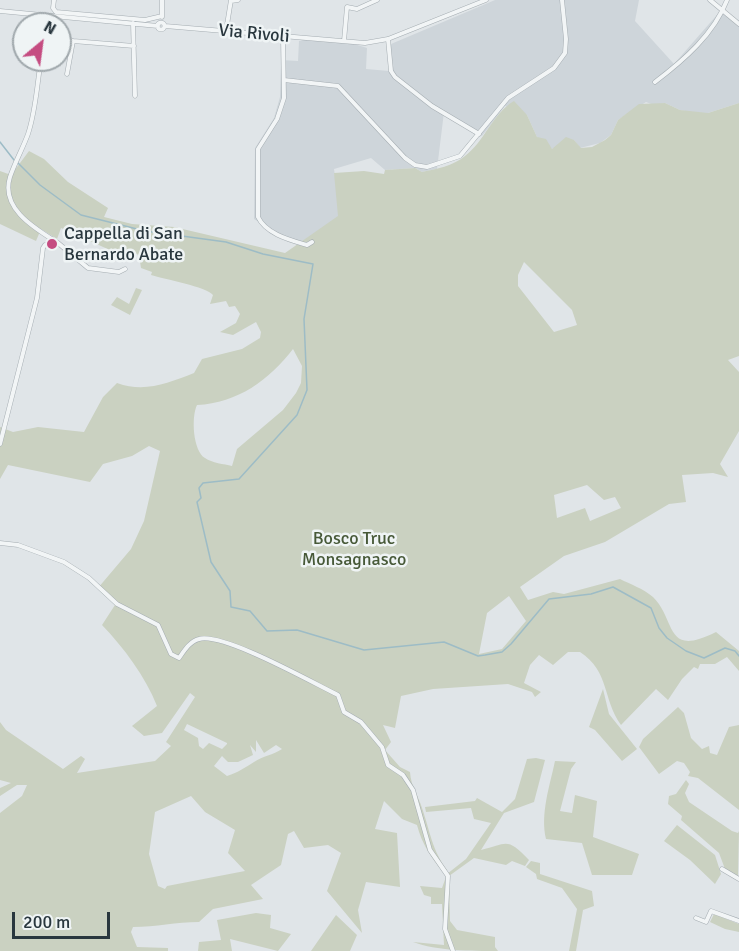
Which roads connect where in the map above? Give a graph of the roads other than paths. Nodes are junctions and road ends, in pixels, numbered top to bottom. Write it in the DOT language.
graph roads {
  1 [pos="54,0"];
  2 [pos="162,0"];
  3 [pos="238,0"];
  4 [pos="377,0"];
  5 [pos="486,0"];
  6 [pos="562,0"];
  7 [pos="710,0"];
  8 [pos="727,0"];
  9 [pos="231,1"];
  10 [pos="723,10"];
  11 [pos="162,16"];
  12 [pos="72,18"];
  13 [pos="133,23"];
  14 [pos="739,24"];
  15 [pos="161,25"];
  16 [pos="226,32"];
  17 [pos="283,37"];
  18 [pos="388,39"];
  19 [pos="73,41"];
  20 [pos="344,41"];
  21 [pos="134,46"];
  22 [pos="39,72"];
  23 [pos="67,74"];
  24 [pos="284,80"];
  25 [pos="655,82"];
  26 [pos="135,96"];
  27 [pos="479,134"];
  28 [pos="312,242"];
  29 [pos="58,243"];
  30 [pos="125,269"];
  31 [pos="0,444"];
  32 [pos="0,543"];
  33 [pos="722,869"];
  34 [pos="739,879"];
  35 [pos="696,918"];
  36 [pos="739,921"];
  37 [pos="453,951"];
  1 -- 11 [label="street"];
  2 -- 11 [label="street"];
  3 -- 9 [label="street"];
  4 -- 20 [label="street"];
  5 -- 18 [label="street, Via Rivoli"];
  6 -- 27 [label="street"];
  7 -- 10 [label="street"];
  8 -- 10 [label="street"];
  9 -- 16 [label="street"];
  10 -- 14 [label="street"];
  10 -- 25 [label="street"];
  11 -- 15 [label="street"];
  12 -- 13 [label="street, Via Rivoli"];
  13 -- 15 [label="street, Via Rivoli"];
  13 -- 21 [label="street"];
  15 -- 16 [label="street, Via Rivoli"];
  16 -- 17 [label="street, Via Rivoli"];
  17 -- 20 [label="street, Via Rivoli"];
  17 -- 24 [label="street"];
  18 -- 20 [label="street, Via Rivoli"];
  18 -- 27 [label="street"];
  19 -- 21 [label="street"];
  19 -- 23 [label="street"];
  21 -- 26 [label="street"];
  22 -- 29 [label="street"];
  24 -- 27 [label="street"];
  24 -- 28 [label="street"];
  29 -- 30 [label="street"];
  29 -- 31 [label="street"];
  32 -- 37 [label="street"];
  33 -- 34 [label="street"];
  35 -- 36 [label="street"];
}
